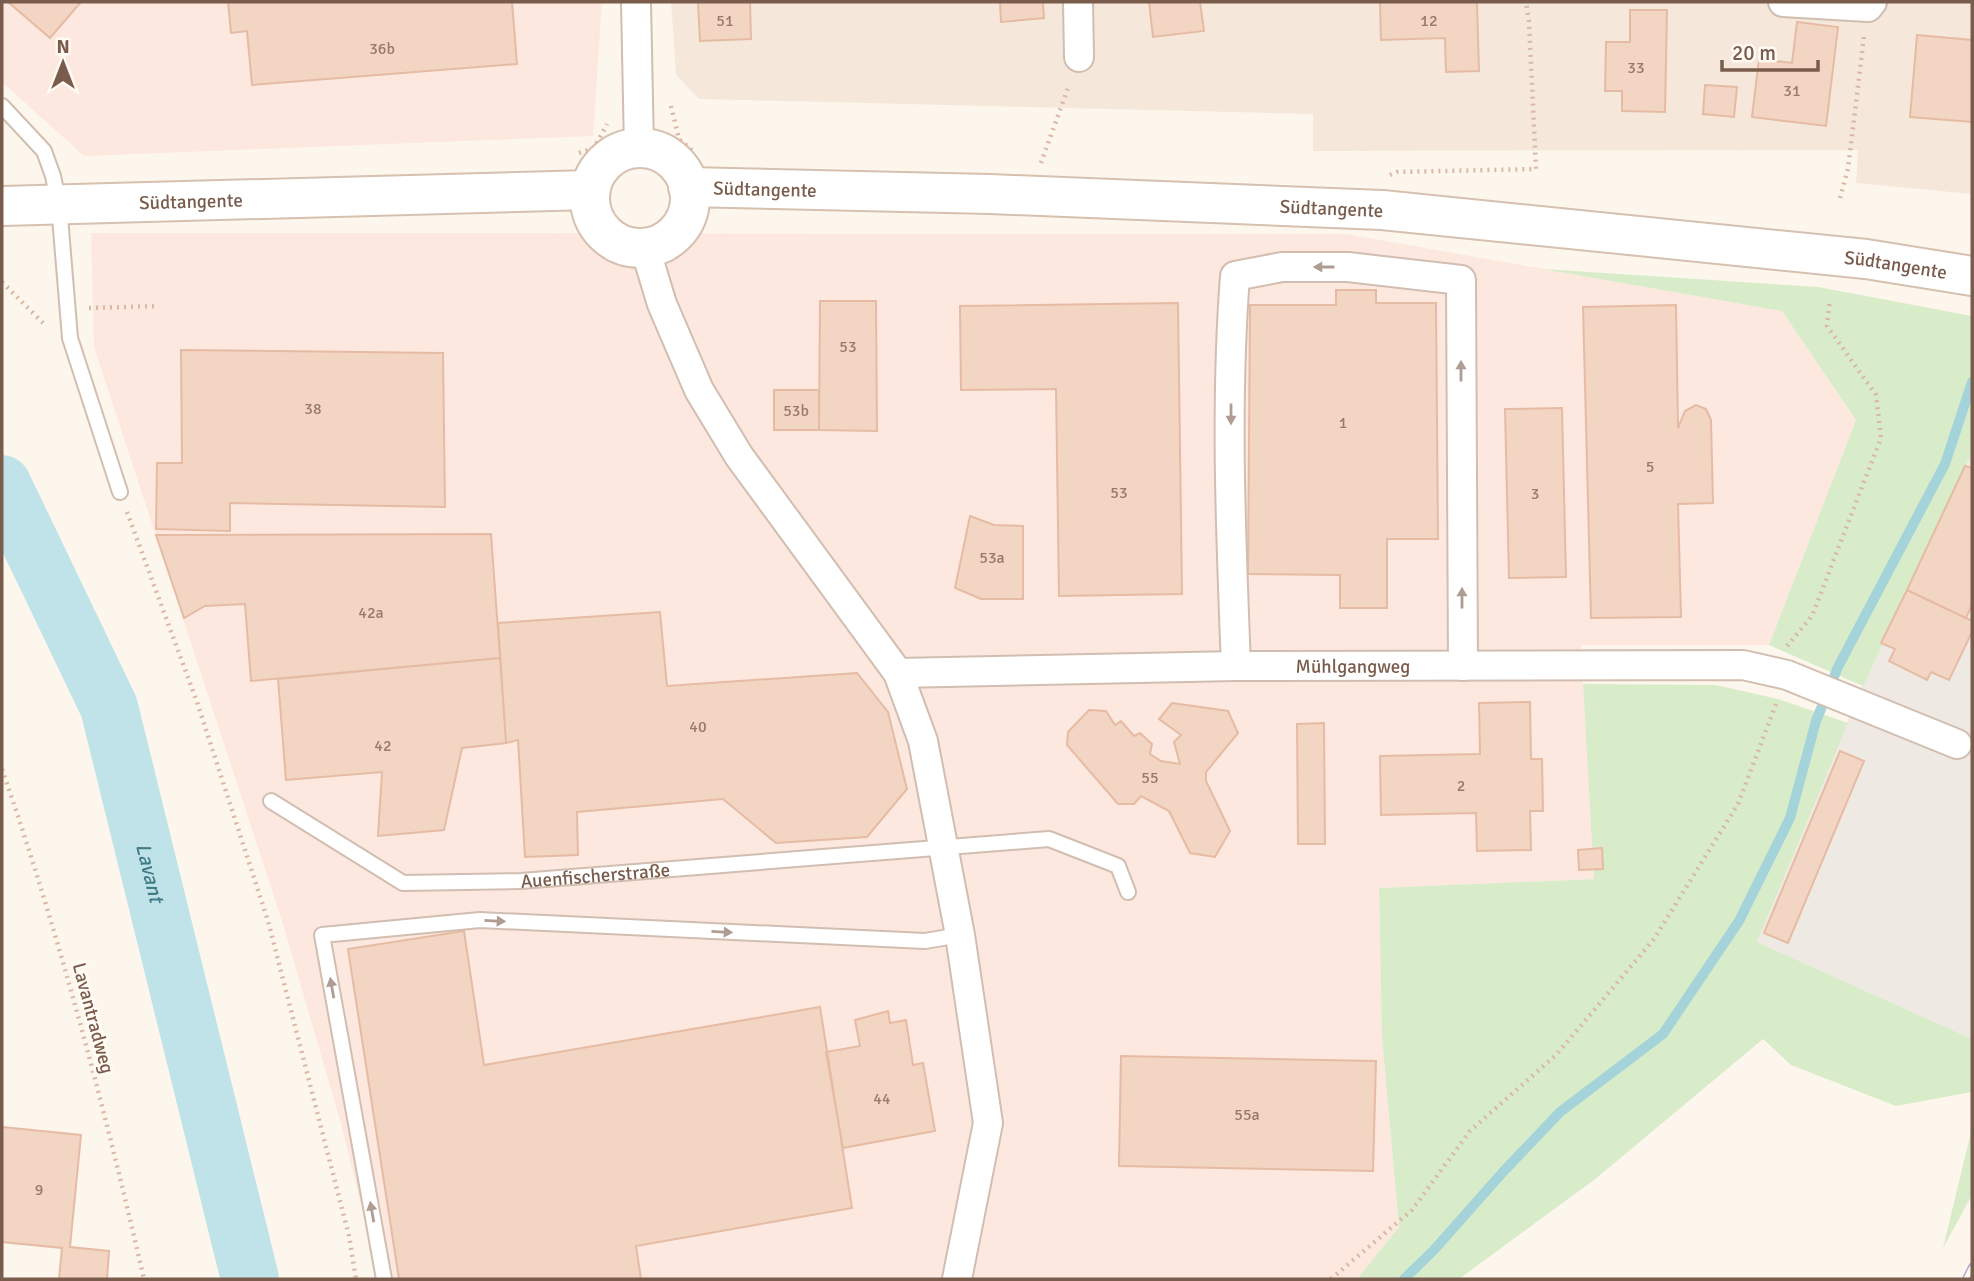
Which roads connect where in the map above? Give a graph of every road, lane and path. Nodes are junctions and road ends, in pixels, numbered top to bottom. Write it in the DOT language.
graph roads {
  1 [pos="636,2"];
  2 [pos="1078,2"];
  3 [pos="1525,2"];
  4 [pos="1783,2"];
  5 [pos="1870,4"];
  6 [pos="1079,57"];
  7 [pos="2,106"];
  8 [pos="639,149"];
  9 [pos="1038,170"];
  10 [pos="1387,176"];
  11 [pos="688,187"];
  12 [pos="590,190"];
  13 [pos="1840,198"];
  14 [pos="28,206"];
  15 [pos="645,248"];
  16 [pos="1972,275"];
  17 [pos="2,282"];
  18 [pos="1830,299"];
  19 [pos="158,306"];
  20 [pos="68,309"];
  21 [pos="71,338"];
  22 [pos="120,492"];
  23 [pos="1236,666"];
  24 [pos="1463,666"];
  25 [pos="898,673"];
  26 [pos="1786,676"];
  27 [pos="1957,744"];
  28 [pos="2,769"];
  29 [pos="271,801"];
  30 [pos="944,847"];
  31 [pos="1128,892"];
  32 [pos="960,935"];
  33 [pos="144,1279"];
  34 [pos="356,1279"];
  35 [pos="384,1279"];
  36 [pos="957,1279"];
  37 [pos="1331,1279"];
  1 -- 8 [label="street"];
  2 -- 6 [label="street"];
  3 -- 10 [label="path"];
  4 -- 5 [label="street"];
  5 -- 13 [label="path"];
  6 -- 9 [label="path"];
  7 -- 14 [label="lane"];
  8 -- 11 [label="main road, Südtangente"];
  8 -- 12 [label="main road"];
  11 -- 15 [label="main road, Südtangente"];
  11 -- 16 [label="main road, Südtangente"];
  12 -- 14 [label="main road, Südtangente"];
  12 -- 15 [label="main road"];
  14 -- 20 [label="lane"];
  15 -- 25 [label="street"];
  17 -- 21 [label="path"];
  18 -- 26 [label="path"];
  19 -- 20 [label="path"];
  20 -- 21 [label="lane"];
  21 -- 22 [label="lane"];
  22 -- 34 [label="path"];
  23 -- 24 [label="street, Mühlgangweg"];
  24 -- 23 [label="street, one-way"];
  23 -- 25 [label="street, Mühlgangweg"];
  24 -- 26 [label="street, Mühlgangweg"];
  25 -- 30 [label="street"];
  26 -- 27 [label="street, Mühlgangweg"];
  26 -- 37 [label="path"];
  28 -- 33 [label="path, Lavantradweg"];
  29 -- 30 [label="lane, Auenfischerstraße"];
  30 -- 31 [label="lane, Auenfischerstraße"];
  30 -- 32 [label="street"];
  35 -- 32 [label="lane, one-way"];
  32 -- 36 [label="street"];
}
